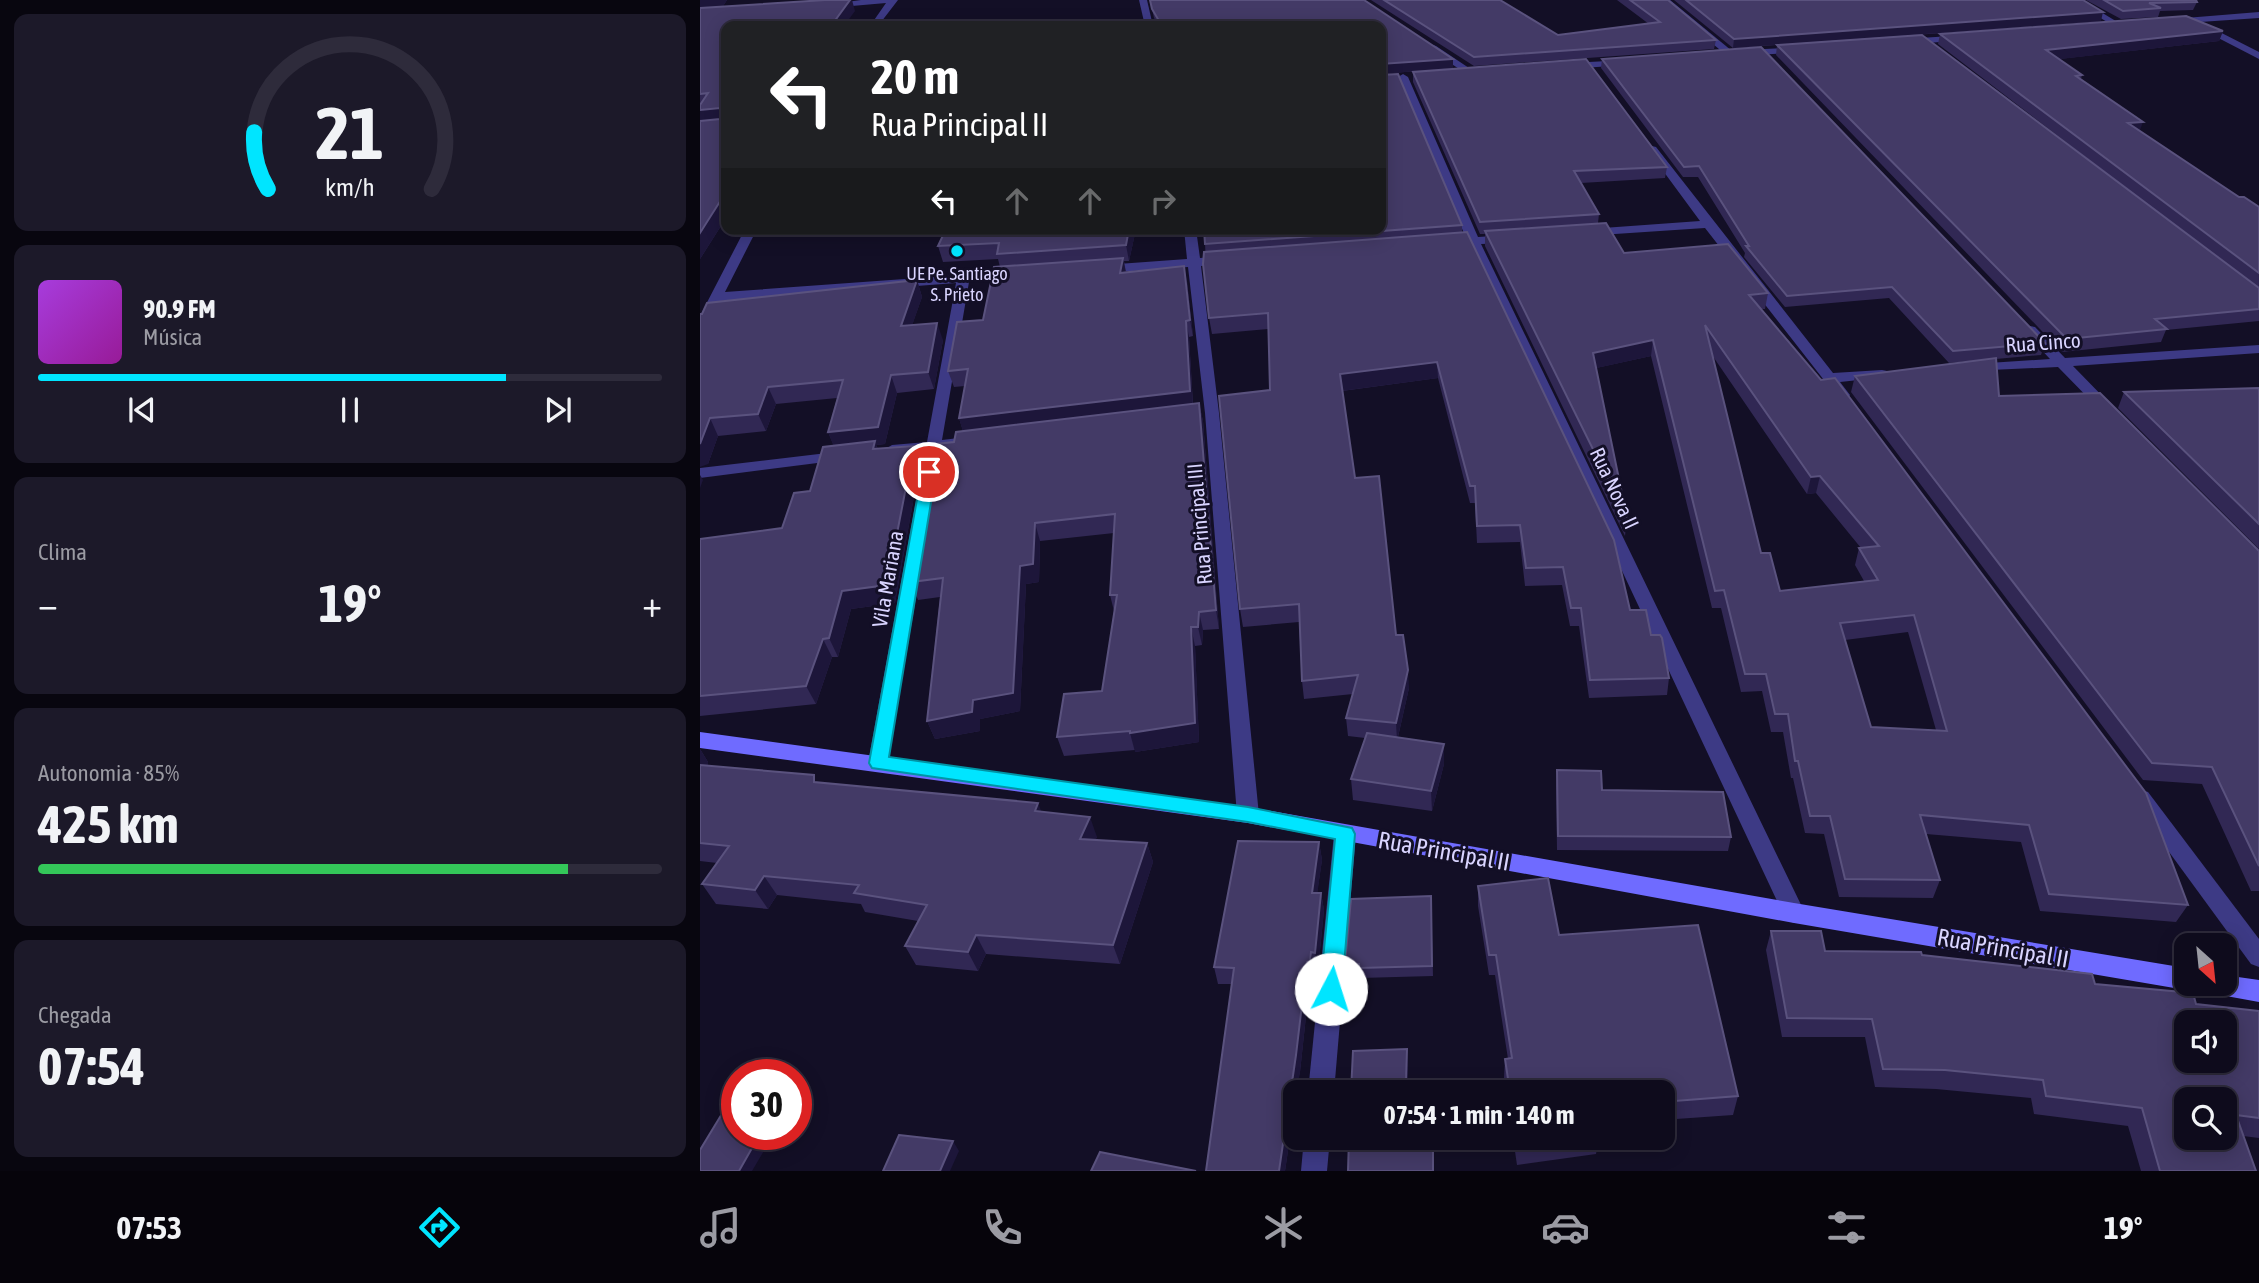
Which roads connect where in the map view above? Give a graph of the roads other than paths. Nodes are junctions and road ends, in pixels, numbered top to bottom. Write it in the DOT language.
graph roads {
  1 [pos="893,0"];
  2 [pos="1143,0"];
  3 [pos="1665,0"];
  4 [pos="2075,0"];
  5 [pos="824,5"];
  6 [pos="2259,15"];
  7 [pos="2190,20"];
  8 [pos="878,21"];
  9 [pos="1148,21"];
  10 [pos="2167,22"];
  11 [pos="2132,25"];
  12 [pos="2120,26"];
  13 [pos="2094,28"];
  14 [pos="1975,36"];
  15 [pos="1923,40"];
  16 [pos="1896,42"];
  17 [pos="1426,43"];
  18 [pos="1817,48"];
  19 [pos="1934,48"];
  20 [pos="1729,54"];
  21 [pos="1715,55"];
  22 [pos="2259,56"];
  23 [pos="1632,61"];
  24 [pos="1563,66"];
  25 [pos="1483,71"];
  26 [pos="1470,72"];
  27 [pos="1457,73"];
  28 [pos="1404,77"];
  29 [pos="1645,139"];
  30 [pos="1707,224"];
  31 [pos="1570,234"];
  32 [pos="748,235"];
  33 [pos="1191,235"];
  34 [pos="1529,237"];
  35 [pos="1474,242"];
  36 [pos="1433,244"];
  37 [pos="1238,259"];
  38 [pos="1196,262"];
  39 [pos="1086,270"];
  40 [pos="1031,274"];
  41 [pos="963,279"];
  42 [pos="716,297"];
  43 [pos="2022,321"];
  44 [pos="700,329"];
  45 [pos="2259,349"];
  46 [pos="2060,362"];
  47 [pos="1952,369"];
  48 [pos="1898,373"];
  49 [pos="1830,378"];
  50 [pos="1855,411"];
  51 [pos="2117,419"];
  52 [pos="973,441"];
  53 [pos="934,446"];
  54 [pos="700,473"];
  55 [pos="700,740"];
  56 [pos="878,763"];
  57 [pos="2127,779"];
  58 [pos="1248,814"];
  59 [pos="1345,834"];
  60 [pos="1794,913"];
  61 [pos="2259,957"];
  62 [pos="2174,977"];
  63 [pos="2237,988"];
  64 [pos="2259,991"];
  65 [pos="1322,1080"];
  66 [pos="1316,1150"];
  67 [pos="1314,1171"];
  1 -- 5 [label="street"];
  1 -- 8 [label="street"];
  2 -- 9 [label="street"];
  3 -- 20 [label="street"];
  4 -- 12 [label="street"];
  6 -- 7 [label="street"];
  7 -- 10 [label="street"];
  7 -- 22 [label="street"];
  11 -- 12 [label="street"];
  12 -- 13 [label="street"];
  14 -- 15 [label="street"];
  15 -- 16 [label="street"];
  15 -- 19 [label="street"];
  17 -- 26 [label="street"];
  18 -- 20 [label="street"];
  20 -- 21 [label="street"];
  23 -- 24 [label="street"];
  25 -- 26 [label="street"];
  26 -- 27 [label="street"];
  28 -- 35 [label="street, Rua Nova II"];
  29 -- 30 [label="street"];
  30 -- 31 [label="street"];
  30 -- 49 [label="street"];
  32 -- 42 [label="street"];
  33 -- 38 [label="street, Rua Principal III"];
  34 -- 35 [label="street"];
  35 -- 36 [label="street"];
  35 -- 60 [label="street, Rua Nova II"];
  37 -- 38 [label="street"];
  38 -- 39 [label="street"];
  38 -- 58 [label="street, Rua Principal III"];
  40 -- 41 [label="street"];
  41 -- 42 [label="street"];
  41 -- 53 [label="street, Vila Mariana"];
  42 -- 44 [label="street"];
  43 -- 46 [label="street"];
  45 -- 46 [label="street, Rua Cinco"];
  46 -- 47 [label="street, Rua Cinco"];
  46 -- 51 [label="street"];
  48 -- 49 [label="street"];
  49 -- 50 [label="street"];
  52 -- 53 [label="street"];
  53 -- 54 [label="street"];
  53 -- 56 [label="street, Vila Mariana"];
  55 -- 56 [label="street, Rua Principal II"];
  56 -- 58 [label="street, Rua Principal II"];
  57 -- 61 [label="street"];
  58 -- 59 [label="street, Rua Principal II"];
  59 -- 60 [label="street, Rua Principal II"];
  59 -- 65 [label="street"];
  60 -- 62 [label="street, Rua Principal II"];
  63 -- 64 [label="street"];
  66 -- 67 [label="street"];
}
